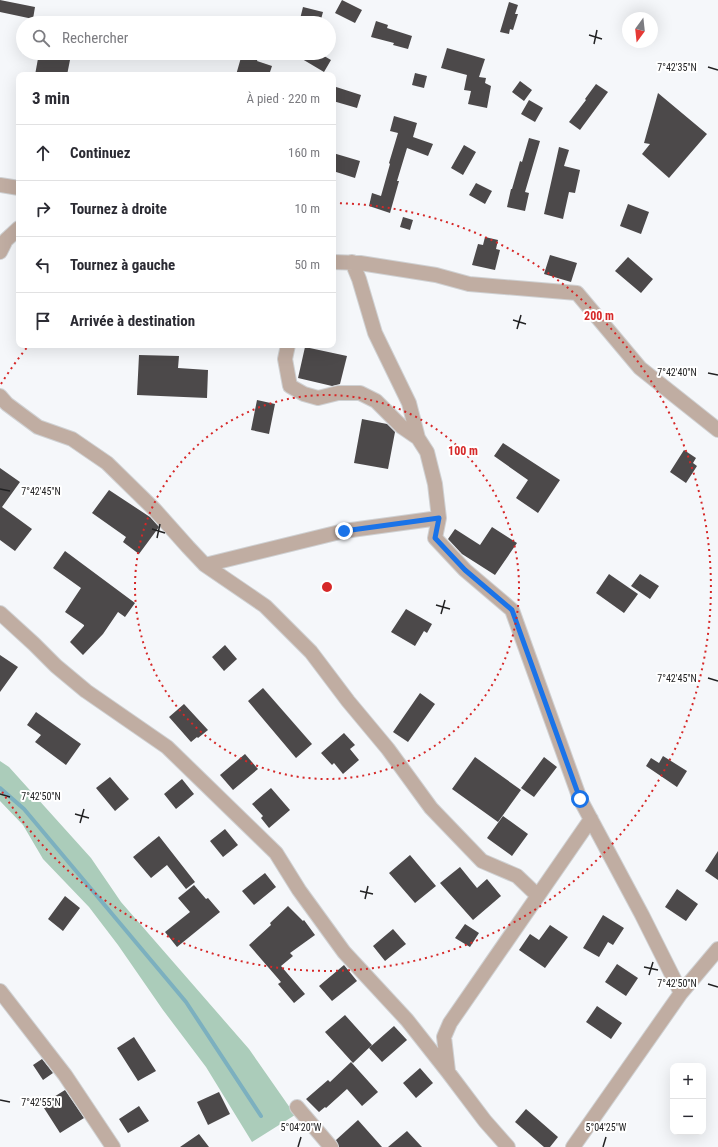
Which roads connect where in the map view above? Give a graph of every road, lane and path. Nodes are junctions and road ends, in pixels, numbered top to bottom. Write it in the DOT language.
graph roads {
  1 [pos="0,185"];
  2 [pos="16,188"];
  3 [pos="16,231"];
  4 [pos="0,252"];
  5 [pos="336,262"];
  6 [pos="352,262"];
  7 [pos="288,348"];
  8 [pos="0,396"];
  9 [pos="718,430"];
  10 [pos="418,438"];
  11 [pos="439,518"];
  12 [pos="205,565"];
  13 [pos="0,613"];
  14 [pos="591,819"];
  15 [pos="538,896"];
  16 [pos="718,949"];
  17 [pos="681,993"];
  18 [pos="2,997"];
  19 [pos="448,1072"];
  20 [pos="297,1107"];
  21 [pos="114,1147"];
  22 [pos="331,1147"];
  23 [pos="508,1147"];
  24 [pos="573,1147"];
  1 -- 2 [label="street"];
  3 -- 4 [label="street"];
  5 -- 6 [label="street"];
  6 -- 9 [label="street"];
  6 -- 10 [label="street"];
  7 -- 10 [label="street"];
  8 -- 12 [label="street"];
  10 -- 11 [label="street"];
  11 -- 12 [label="street"];
  11 -- 14 [label="street"];
  12 -- 15 [label="street"];
  13 -- 19 [label="street"];
  14 -- 15 [label="street"];
  14 -- 17 [label="street"];
  15 -- 19 [label="street"];
  16 -- 17 [label="street"];
  17 -- 24 [label="street"];
  18 -- 21 [label="street"];
  19 -- 23 [label="street"];
  20 -- 22 [label="street"];
}
